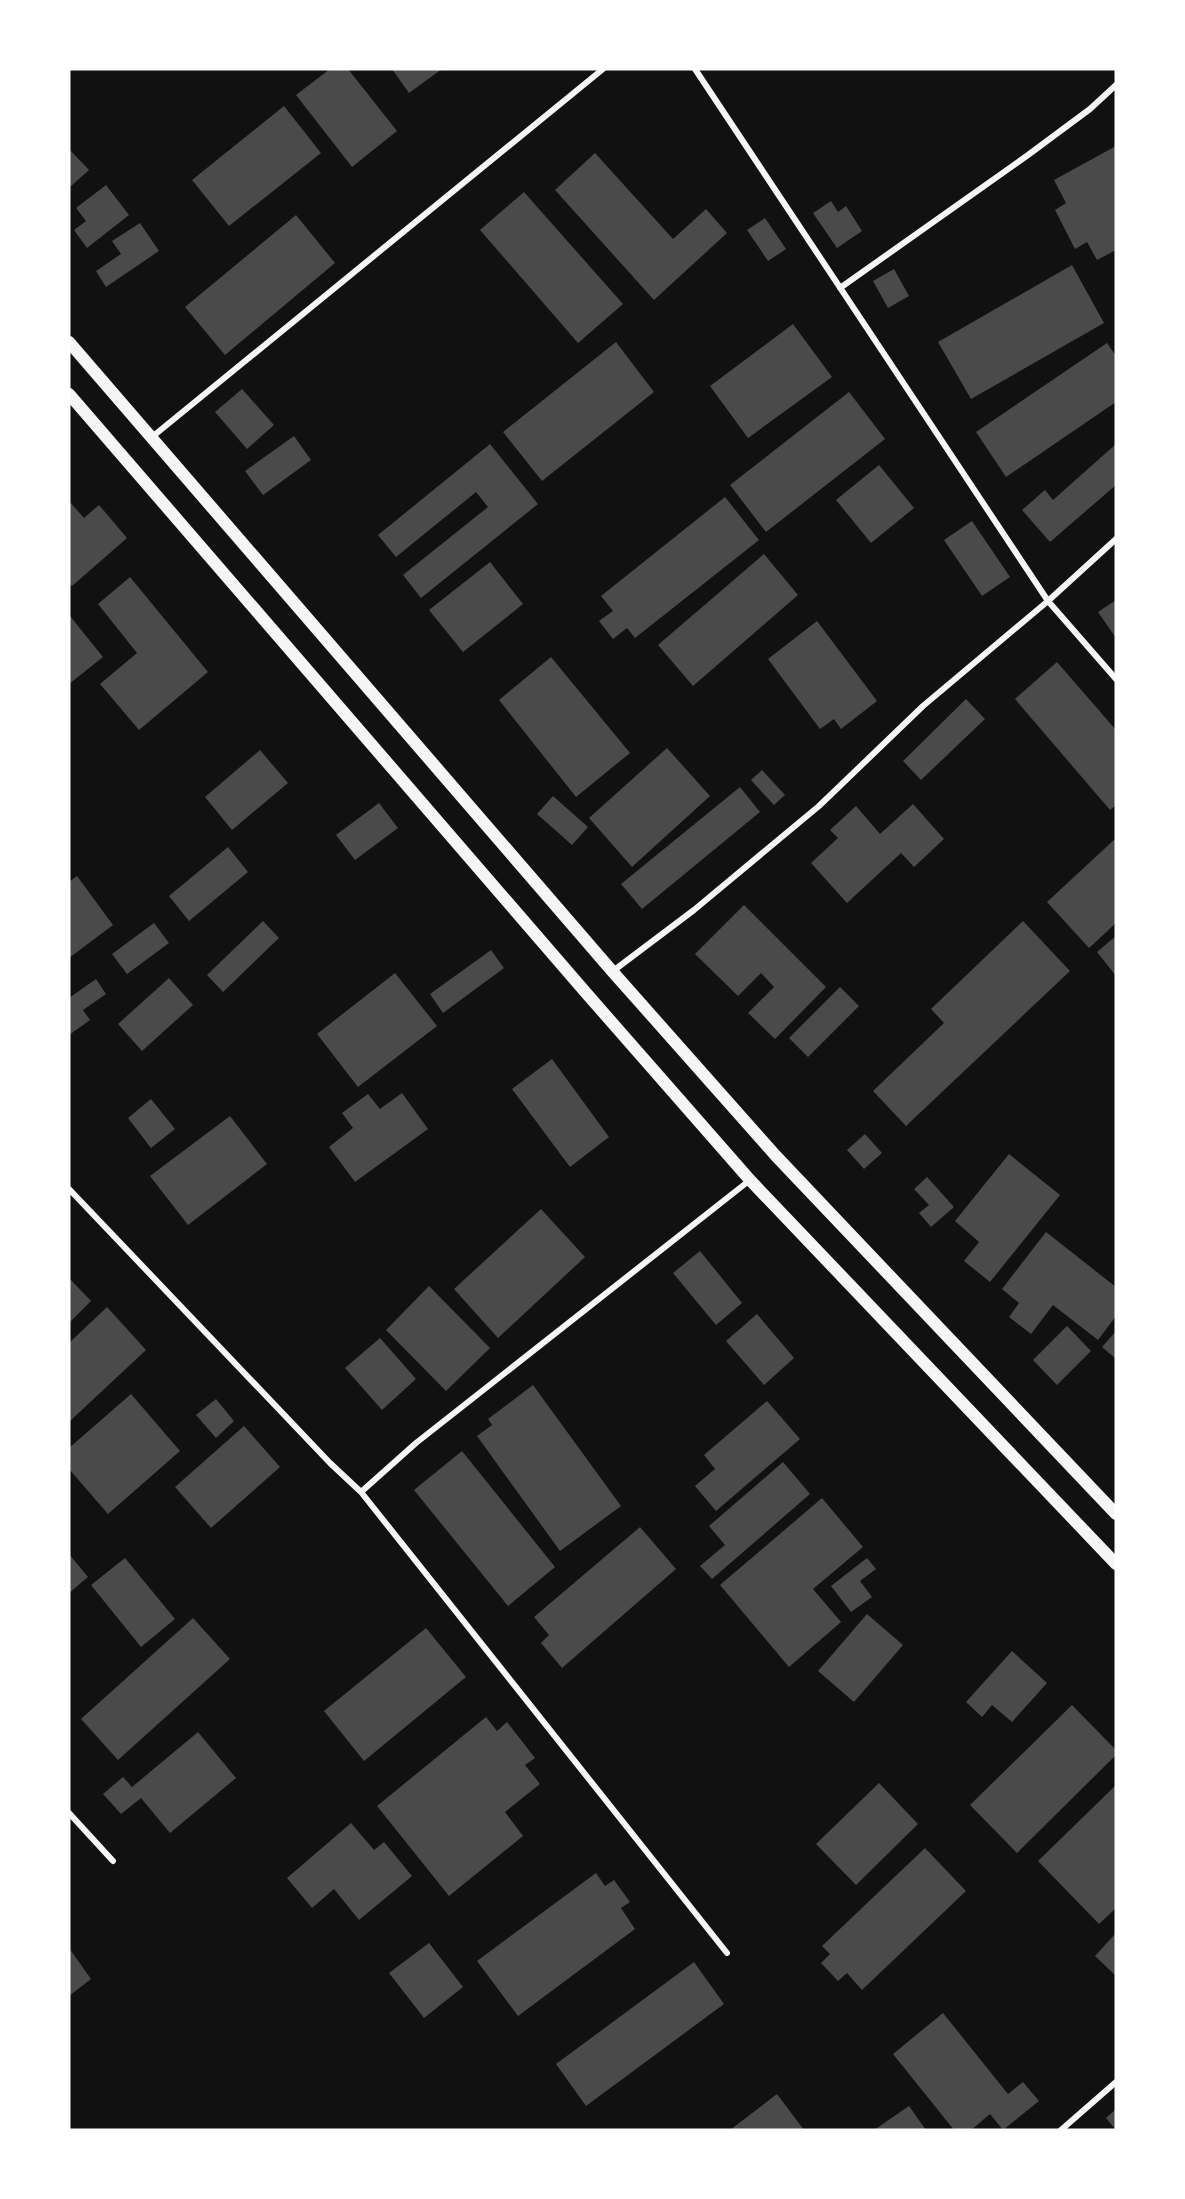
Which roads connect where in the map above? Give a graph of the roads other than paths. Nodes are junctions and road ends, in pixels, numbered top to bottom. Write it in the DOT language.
graph roads {
  1 [pos="603,69"];
  2 [pos="695,69"];
  3 [pos="1116,85"];
  4 [pos="840,288"];
  5 [pos="69,342"];
  6 [pos="69,394"];
  7 [pos="153,437"];
  8 [pos="1116,539"];
  9 [pos="1048,601"];
  10 [pos="1116,679"];
  11 [pos="612,971"];
  12 [pos="750,1180"];
  13 [pos="69,1189"];
  14 [pos="361,1492"];
  15 [pos="1116,1514"];
  16 [pos="1116,1564"];
  17 [pos="69,1813"];
  18 [pos="113,1861"];
  19 [pos="727,1953"];
  20 [pos="1116,2082"];
  21 [pos="1061,2130"];
  1 -- 7 [label="street"];
  2 -- 4 [label="street"];
  3 -- 4 [label="street"];
  4 -- 9 [label="street"];
  5 -- 7 [label="main road"];
  6 -- 12 [label="main road"];
  7 -- 11 [label="main road"];
  8 -- 9 [label="street"];
  9 -- 10 [label="street"];
  9 -- 11 [label="street"];
  11 -- 15 [label="main road"];
  12 -- 14 [label="street"];
  12 -- 16 [label="main road"];
  13 -- 14 [label="street"];
  14 -- 19 [label="street"];
  17 -- 18 [label="street"];
  20 -- 21 [label="street"];
}
